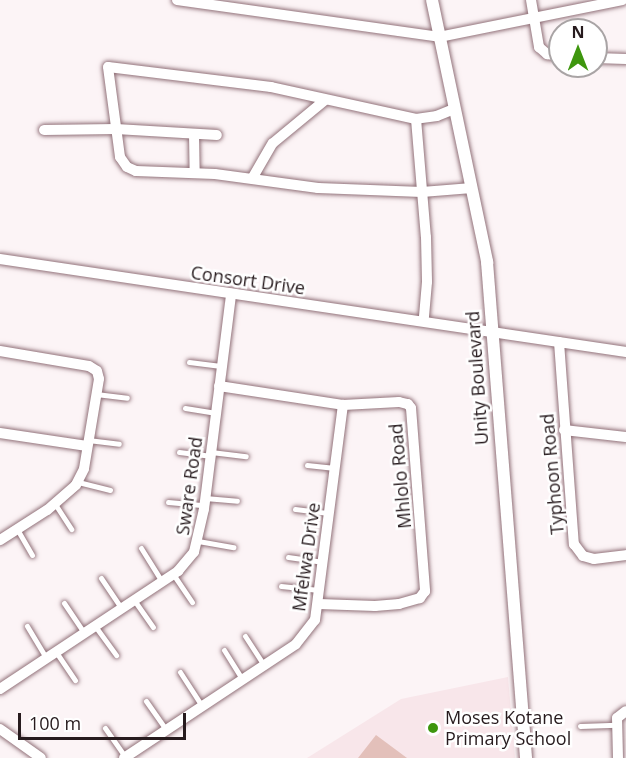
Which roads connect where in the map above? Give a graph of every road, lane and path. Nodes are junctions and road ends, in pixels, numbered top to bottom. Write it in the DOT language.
graph roads {
  1 [pos="177,0"];
  2 [pos="432,0"];
  3 [pos="531,0"];
  4 [pos="621,0"];
  5 [pos="534,20"];
  6 [pos="439,37"];
  7 [pos="548,54"];
  8 [pos="608,58"];
  9 [pos="626,59"];
  10 [pos="326,100"];
  11 [pos="454,109"];
  12 [pos="416,119"];
  13 [pos="44,129"];
  14 [pos="116,129"];
  15 [pos="194,134"];
  16 [pos="217,135"];
  17 [pos="195,173"];
  18 [pos="253,177"];
  19 [pos="472,188"];
  20 [pos="422,192"];
  21 [pos="0,259"];
  22 [pos="231,294"];
  23 [pos="424,321"];
  24 [pos="492,330"];
  25 [pos="559,342"];
  26 [pos="0,351"];
  27 [pos="626,352"];
  28 [pos="189,362"];
  29 [pos="221,366"];
  30 [pos="219,386"];
  31 [pos="96,394"];
  32 [pos="127,398"];
  33 [pos="343,405"];
  34 [pos="185,408"];
  35 [pos="215,413"];
  36 [pos="564,430"];
  37 [pos="0,434"];
  38 [pos="626,437"];
  39 [pos="88,443"];
  40 [pos="119,444"];
  41 [pos="179,452"];
  42 [pos="210,454"];
  43 [pos="246,456"];
  44 [pos="307,465"];
  45 [pos="335,468"];
  46 [pos="78,482"];
  47 [pos="110,490"];
  48 [pos="205,501"];
  49 [pos="237,501"];
  50 [pos="168,502"];
  51 [pos="55,504"];
  52 [pos="295,509"];
  53 [pos="329,513"];
  54 [pos="17,529"];
  55 [pos="71,529"];
  56 [pos="0,540"];
  57 [pos="198,541"];
  58 [pos="233,547"];
  59 [pos="141,548"];
  60 [pos="32,555"];
  61 [pos="626,555"];
  62 [pos="288,556"];
  63 [pos="323,562"];
  64 [pos="173,574"];
  65 [pos="101,578"];
  66 [pos="162,581"];
  67 [pos="281,586"];
  68 [pos="320,590"];
  69 [pos="134,600"];
  70 [pos="192,602"];
  71 [pos="64,603"];
  72 [pos="319,604"];
  73 [pos="121,608"];
  74 [pos="27,626"];
  75 [pos="95,626"];
  76 [pos="153,627"];
  77 [pos="84,633"];
  78 [pos="245,636"];
  79 [pos="224,650"];
  80 [pos="56,652"];
  81 [pos="116,655"];
  82 [pos="46,658"];
  83 [pos="264,665"];
  84 [pos="180,672"];
  85 [pos="242,679"];
  86 [pos="75,680"];
  87 [pos="2,684"];
  88 [pos="146,701"];
  89 [pos="202,706"];
  90 [pos="626,711"];
  91 [pos="616,725"];
  92 [pos="580,726"];
  93 [pos="105,728"];
  94 [pos="0,729"];
  95 [pos="166,730"];
  96 [pos="41,758"];
  97 [pos="124,758"];
  98 [pos="526,758"];
  99 [pos="618,758"];
  1 -- 6 [label="street"];
  2 -- 6 [label="street, Unity Boulevard"];
  3 -- 5 [label="street"];
  4 -- 5 [label="street"];
  5 -- 6 [label="street"];
  5 -- 7 [label="street"];
  6 -- 11 [label="street, Unity Boulevard"];
  8 -- 9 [label="street"];
  10 -- 12 [label="street"];
  10 -- 14 [label="street"];
  10 -- 18 [label="street"];
  11 -- 12 [label="street"];
  11 -- 19 [label="street, Unity Boulevard"];
  12 -- 20 [label="street"];
  13 -- 14 [label="street"];
  14 -- 15 [label="street"];
  14 -- 17 [label="street"];
  15 -- 16 [label="street"];
  15 -- 17 [label="street"];
  17 -- 18 [label="street"];
  18 -- 20 [label="street"];
  19 -- 20 [label="street"];
  19 -- 24 [label="street, Unity Boulevard"];
  20 -- 23 [label="street"];
  21 -- 22 [label="street, Consort Drive"];
  22 -- 23 [label="street, Consort Drive"];
  22 -- 29 [label="street, Sware Road"];
  23 -- 24 [label="street, Consort Drive"];
  24 -- 25 [label="street, Consort Drive"];
  24 -- 98 [label="street, Unity Boulevard"];
  25 -- 27 [label="street, Consort Drive"];
  25 -- 36 [label="street, Typhoon Road"];
  26 -- 31 [label="street"];
  28 -- 29 [label="lane"];
  29 -- 30 [label="street, Sware Road"];
  30 -- 33 [label="street, Mhlolo Road"];
  30 -- 35 [label="street, Sware Road"];
  31 -- 32 [label="lane"];
  31 -- 39 [label="street"];
  33 -- 45 [label="street, Mfelwa Drive"];
  33 -- 72 [label="street, Mhlolo Road"];
  34 -- 35 [label="lane"];
  35 -- 42 [label="street, Sware Road"];
  36 -- 38 [label="street"];
  36 -- 61 [label="street, Typhoon Road"];
  37 -- 39 [label="street"];
  39 -- 40 [label="lane"];
  39 -- 46 [label="street"];
  41 -- 42 [label="lane"];
  42 -- 43 [label="lane"];
  42 -- 48 [label="street, Sware Road"];
  44 -- 45 [label="lane"];
  45 -- 53 [label="street, Mfelwa Drive"];
  46 -- 47 [label="lane"];
  46 -- 51 [label="street"];
  48 -- 49 [label="lane"];
  48 -- 50 [label="lane"];
  48 -- 57 [label="street, Sware Road"];
  51 -- 54 [label="street"];
  51 -- 55 [label="lane"];
  52 -- 53 [label="lane"];
  53 -- 63 [label="street, Mfelwa Drive"];
  54 -- 56 [label="street"];
  54 -- 60 [label="lane"];
  57 -- 58 [label="lane"];
  57 -- 64 [label="street, Sware Road"];
  59 -- 66 [label="lane"];
  62 -- 63 [label="lane"];
  63 -- 68 [label="street, Mfelwa Drive"];
  64 -- 66 [label="street, Sware Road"];
  64 -- 70 [label="lane"];
  65 -- 73 [label="lane"];
  66 -- 69 [label="street, Sware Road"];
  67 -- 68 [label="lane"];
  68 -- 72 [label="street, Mfelwa Drive"];
  69 -- 73 [label="street, Sware Road"];
  69 -- 76 [label="lane"];
  71 -- 77 [label="lane"];
  72 -- 83 [label="street, Mfelwa Drive"];
  73 -- 75 [label="street, Sware Road"];
  74 -- 82 [label="lane"];
  75 -- 77 [label="street, Sware Road"];
  75 -- 81 [label="lane"];
  77 -- 80 [label="street, Sware Road"];
  78 -- 83 [label="lane"];
  79 -- 85 [label="lane"];
  80 -- 82 [label="street, Sware Road"];
  80 -- 86 [label="lane"];
  82 -- 87 [label="street, Sware Road"];
  83 -- 85 [label="street, Mfelwa Drive"];
  84 -- 89 [label="lane"];
  85 -- 89 [label="street, Mfelwa Drive"];
  88 -- 95 [label="lane"];
  89 -- 95 [label="street, Mfelwa Drive"];
  90 -- 91 [label="street"];
  91 -- 92 [label="lane"];
  91 -- 99 [label="street"];
  93 -- 97 [label="lane"];
  94 -- 96 [label="street"];
  95 -- 97 [label="street, Mfelwa Drive"];
}
